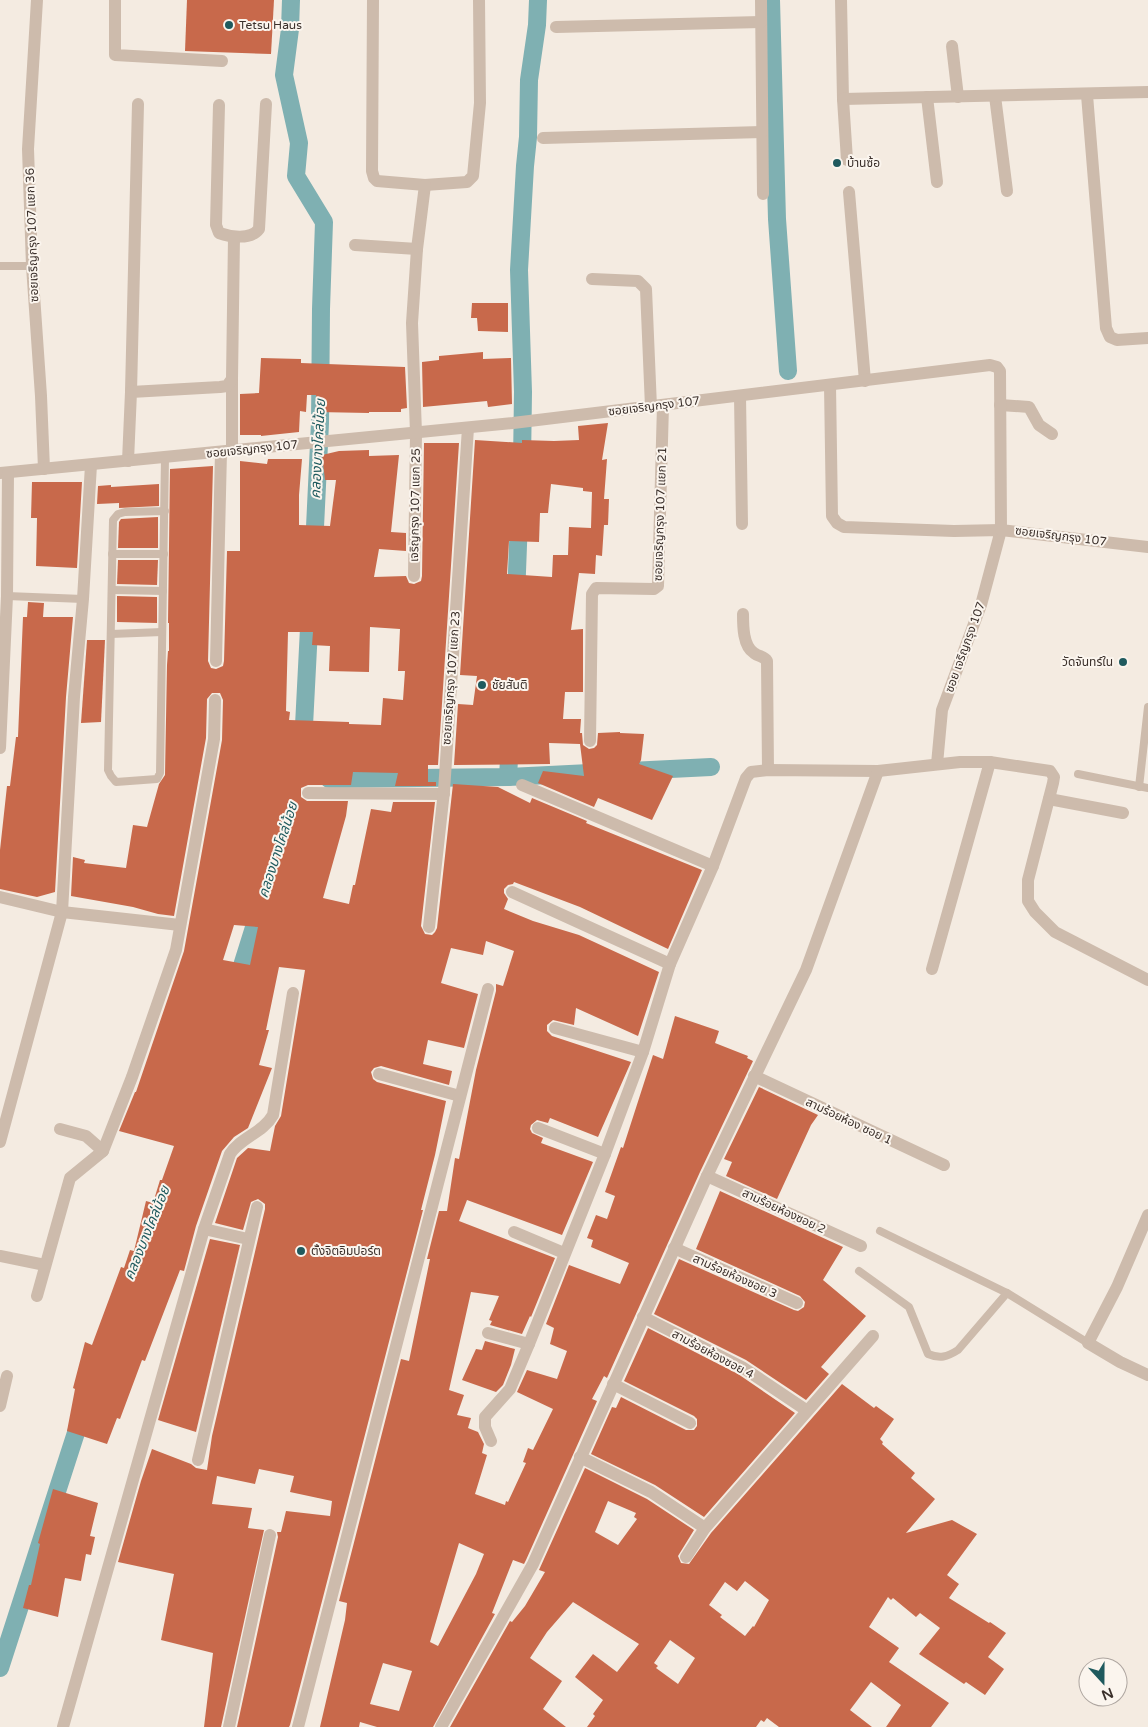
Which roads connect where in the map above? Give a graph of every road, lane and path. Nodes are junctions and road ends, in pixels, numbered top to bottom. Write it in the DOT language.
graph roads {
  1 [pos="37,0"];
  2 [pos="115,0"];
  3 [pos="373,0"];
  4 [pos="479,0"];
  5 [pos="760,0"];
  6 [pos="841,0"];
  7 [pos="761,22"];
  8 [pos="556,26"];
  9 [pos="952,46"];
  10 [pos="222,61"];
  11 [pos="1148,92"];
  12 [pos="1087,95"];
  13 [pos="995,96"];
  14 [pos="927,97"];
  15 [pos="958,97"];
  16 [pos="842,99"];
  17 [pos="138,104"];
  18 [pos="219,104"];
  19 [pos="266,104"];
  20 [pos="762,132"];
  21 [pos="543,138"];
  22 [pos="847,160"];
  23 [pos="937,182"];
  24 [pos="425,185"];
  25 [pos="1007,191"];
  26 [pos="849,192"];
  27 [pos="763,194"];
  28 [pos="234,237"];
  29 [pos="355,245"];
  30 [pos="417,249"];
  31 [pos="0,266"];
  32 [pos="32,266"];
  33 [pos="592,279"];
  34 [pos="1148,338"];
  35 [pos="232,379"];
  36 [pos="865,380"];
  37 [pos="830,385"];
  38 [pos="131,392"];
  39 [pos="740,396"];
  40 [pos="1000,405"];
  41 [pos="657,406"];
  42 [pos="468,428"];
  43 [pos="416,433"];
  44 [pos="1052,434"];
  45 [pos="226,452"];
  46 [pos="165,458"];
  47 [pos="128,461"];
  48 [pos="91,465"];
  49 [pos="44,469"];
  50 [pos="4,473"];
  51 [pos="164,511"];
  52 [pos="742,524"];
  53 [pos="1001,530"];
  54 [pos="1148,547"];
  55 [pos="112,554"];
  56 [pos="164,554"];
  57 [pos="414,576"];
  58 [pos="112,590"];
  59 [pos="163,591"];
  60 [pos="6,596"];
  61 [pos="83,599"];
  62 [pos="743,614"];
  63 [pos="162,632"];
  64 [pos="111,634"];
  65 [pos="216,661"];
  66 [pos="215,700"];
  67 [pos="1148,707"];
  68 [pos="590,741"];
  69 [pos="0,743"];
  70 [pos="990,762"];
  71 [pos="937,764"];
  72 [pos="768,770"];
  73 [pos="878,771"];
  74 [pos="1078,774"];
  75 [pos="522,785"];
  76 [pos="1139,787"];
  77 [pos="1148,788"];
  78 [pos="444,792"];
  79 [pos="308,793"];
  80 [pos="1049,799"];
  81 [pos="1123,813"];
  82 [pos="713,866"];
  83 [pos="512,892"];
  84 [pos="0,897"];
  85 [pos="62,912"];
  86 [pos="180,925"];
  87 [pos="429,927"];
  88 [pos="670,964"];
  89 [pos="932,969"];
  90 [pos="1148,980"];
  91 [pos="488,989"];
  92 [pos="293,993"];
  93 [pos="555,1028"];
  94 [pos="643,1052"];
  95 [pos="379,1074"];
  96 [pos="754,1076"];
  97 [pos="460,1096"];
  98 [pos="538,1128"];
  99 [pos="60,1129"];
  100 [pos="0,1142"];
  101 [pos="103,1151"];
  102 [pos="605,1154"];
  103 [pos="944,1165"];
  104 [pos="706,1176"];
  105 [pos="257,1207"];
  106 [pos="1148,1215"];
  107 [pos="204,1229"];
  108 [pos="514,1232"];
  109 [pos="880,1232"];
  110 [pos="248,1240"];
  111 [pos="861,1246"];
  112 [pos="674,1248"];
  113 [pos="564,1253"];
  114 [pos="0,1256"];
  115 [pos="45,1265"];
  116 [pos="859,1270"];
  117 [pos="1007,1293"];
  118 [pos="37,1296"];
  119 [pos="797,1303"];
  120 [pos="643,1317"];
  121 [pos="488,1333"];
  122 [pos="873,1336"];
  123 [pos="1088,1343"];
  124 [pos="529,1344"];
  125 [pos="7,1376"];
  126 [pos="1148,1376"];
  127 [pos="613,1384"];
  128 [pos="0,1406"];
  129 [pos="806,1410"];
  130 [pos="690,1423"];
  131 [pos="491,1441"];
  132 [pos="580,1457"];
  133 [pos="198,1460"];
  134 [pos="705,1528"];
  135 [pos="270,1535"];
  136 [pos="686,1557"];
  137 [pos="63,1727"];
  138 [pos="229,1727"];
  139 [pos="298,1727"];
  140 [pos="441,1727"];
  1 -- 32 [label="street, ซอยเจริญกรุง 107 แยก 36"];
  2 -- 10 [label="street"];
  3 -- 24 [label="street"];
  4 -- 24 [label="street"];
  5 -- 7 [label="street"];
  6 -- 16 [label="street"];
  7 -- 8 [label="street"];
  7 -- 20 [label="street"];
  9 -- 15 [label="street"];
  11 -- 12 [label="street"];
  12 -- 13 [label="street"];
  12 -- 34 [label="street"];
  13 -- 15 [label="street"];
  13 -- 25 [label="street"];
  14 -- 15 [label="street"];
  14 -- 16 [label="street"];
  14 -- 23 [label="street"];
  16 -- 22 [label="street"];
  17 -- 38 [label="street"];
  18 -- 28 [label="street"];
  19 -- 28 [label="street"];
  20 -- 21 [label="street"];
  20 -- 27 [label="street"];
  24 -- 30 [label="street, เจริญกรุง 107 แยก 25"];
  26 -- 36 [label="street"];
  28 -- 35 [label="street"];
  29 -- 30 [label="street"];
  30 -- 43 [label="street, เจริญกรุง 107 แยก 25"];
  31 -- 32 [label="lane"];
  32 -- 49 [label="street, ซอยเจริญกรุง 107 แยก 36"];
  33 -- 41 [label="street"];
  35 -- 38 [label="street"];
  35 -- 45 [label="street"];
  36 -- 37 [label="street, ซอยเจริญกรุง 107"];
  36 -- 40 [label="street, ซอยเจริญกรุง 107"];
  37 -- 39 [label="street, ซอยเจริญกรุง 107"];
  37 -- 53 [label="street"];
  38 -- 47 [label="street"];
  39 -- 41 [label="street, ซอยเจริญกรุง 107"];
  39 -- 52 [label="street"];
  40 -- 44 [label="street"];
  40 -- 53 [label="street, ซอยเจริญกรุง 107"];
  41 -- 42 [label="street, ซอยเจริญกรุง 107"];
  41 -- 68 [label="street, ซอยเจริญกรุง 107 แยก 21"];
  42 -- 43 [label="street, ซอยเจริญกรุง 107"];
  42 -- 78 [label="street, ซอยเจริญกรุง 107 แยก 23"];
  43 -- 45 [label="street, ซอยเจริญกรุง 107"];
  43 -- 57 [label="street, เจริญกรุง 107 แยก 25"];
  45 -- 46 [label="street, ซอยเจริญกรุง 107"];
  45 -- 65 [label="street"];
  46 -- 47 [label="street, ซอยเจริญกรุง 107"];
  46 -- 51 [label="lane"];
  47 -- 48 [label="street, ซอยเจริญกรุง 107"];
  48 -- 49 [label="street, ซอยเจริญกรุง 107"];
  48 -- 61 [label="street"];
  49 -- 50 [label="street, ซอยเจริญกรุง 107"];
  50 -- 60 [label="street"];
  51 -- 55 [label="lane"];
  51 -- 56 [label="lane"];
  53 -- 54 [label="street, ซอยเจริญกรุง 107"];
  53 -- 71 [label="street, ซอย เจริญกรุง 107"];
  55 -- 56 [label="lane"];
  55 -- 58 [label="lane"];
  56 -- 59 [label="lane"];
  58 -- 59 [label="lane"];
  58 -- 64 [label="lane"];
  59 -- 63 [label="lane"];
  60 -- 61 [label="lane"];
  60 -- 69 [label="street"];
  61 -- 85 [label="street"];
  62 -- 72 [label="street"];
  63 -- 64 [label="lane"];
  63 -- 64 [label="lane"];
  66 -- 86 [label="street"];
  67 -- 76 [label="lane"];
  70 -- 71 [label="street"];
  70 -- 80 [label="street"];
  70 -- 89 [label="street"];
  71 -- 73 [label="street"];
  72 -- 73 [label="street"];
  72 -- 82 [label="street"];
  73 -- 96 [label="street"];
  74 -- 76 [label="lane"];
  75 -- 82 [label="street"];
  76 -- 77 [label="lane"];
  78 -- 79 [label="street"];
  78 -- 87 [label="street, ซอยเจริญกรุง 107 แยก 23"];
  80 -- 81 [label="street"];
  80 -- 90 [label="street"];
  82 -- 88 [label="street"];
  83 -- 88 [label="street"];
  84 -- 85 [label="street"];
  85 -- 86 [label="street"];
  85 -- 100 [label="street"];
  86 -- 101 [label="street"];
  88 -- 94 [label="street"];
  91 -- 97 [label="street"];
  92 -- 107 [label="street"];
  93 -- 94 [label="street"];
  94 -- 102 [label="street"];
  95 -- 97 [label="street"];
  96 -- 103 [label="street, สามร้อยห้อง ซอย 1"];
  96 -- 104 [label="street"];
  97 -- 139 [label="street"];
  98 -- 102 [label="street"];
  99 -- 101 [label="street"];
  101 -- 115 [label="street"];
  102 -- 113 [label="street"];
  104 -- 111 [label="street, สามร้อยห้องซอย 2"];
  104 -- 112 [label="street"];
  105 -- 110 [label="street"];
  106 -- 123 [label="street"];
  107 -- 110 [label="street"];
  107 -- 137 [label="street"];
  108 -- 113 [label="street"];
  109 -- 117 [label="lane"];
  110 -- 133 [label="street"];
  112 -- 119 [label="street, สามร้อยห้องซอย 3"];
  112 -- 120 [label="street"];
  113 -- 124 [label="street"];
  114 -- 115 [label="street"];
  115 -- 118 [label="street"];
  116 -- 117 [label="lane"];
  117 -- 123 [label="lane"];
  120 -- 127 [label="street"];
  120 -- 129 [label="street, สามร้อยห้องซอย 4"];
  121 -- 124 [label="street"];
  122 -- 129 [label="street"];
  123 -- 126 [label="street"];
  124 -- 131 [label="street"];
  125 -- 128 [label="street"];
  127 -- 130 [label="street"];
  127 -- 132 [label="street"];
  129 -- 134 [label="street"];
  132 -- 134 [label="street"];
  132 -- 140 [label="street"];
  134 -- 136 [label="street"];
  135 -- 138 [label="street"];
}
